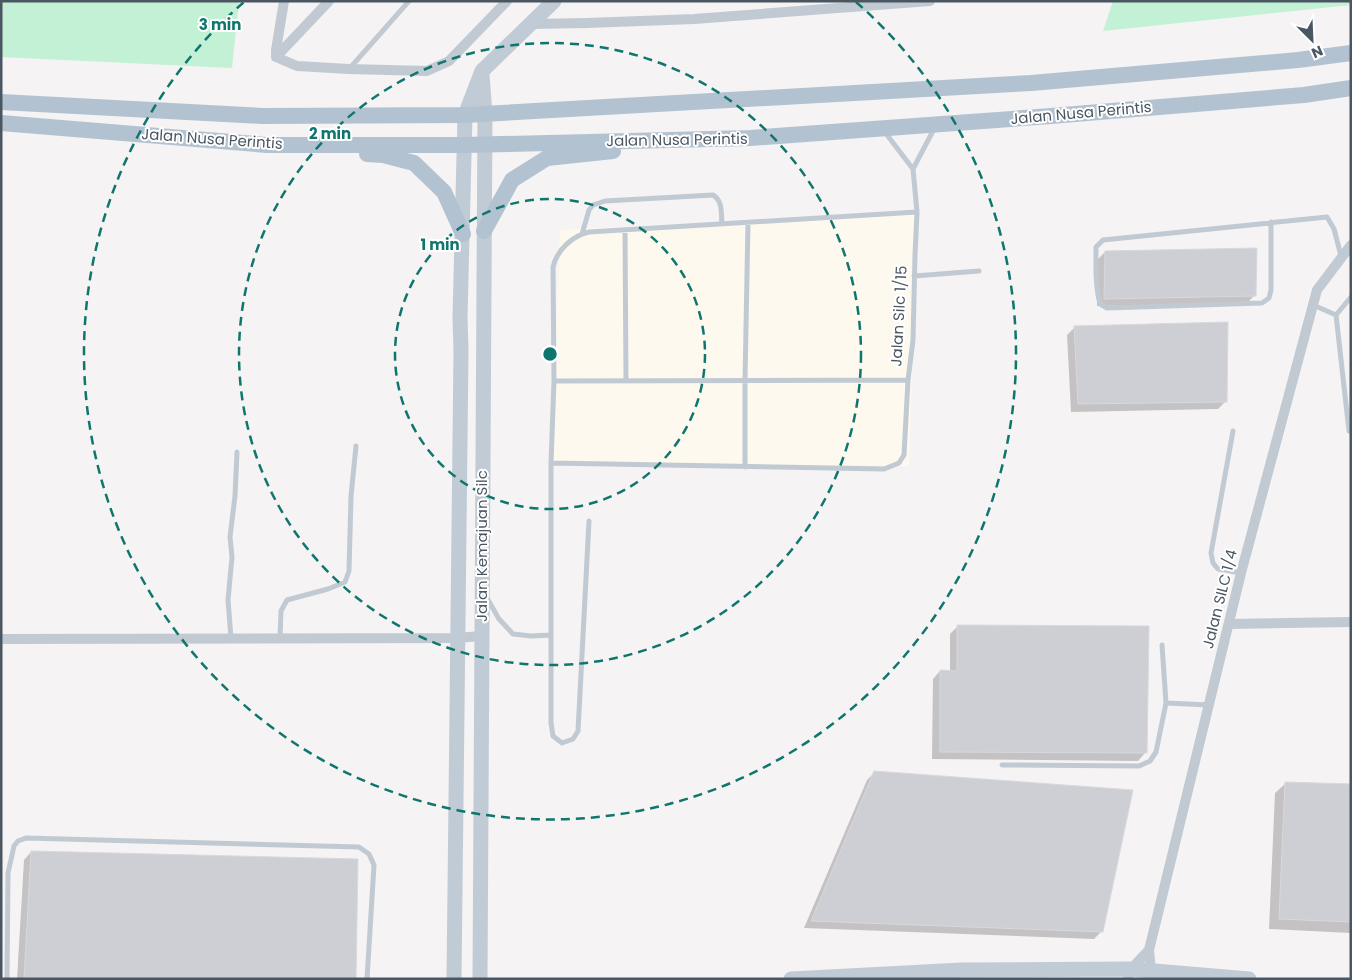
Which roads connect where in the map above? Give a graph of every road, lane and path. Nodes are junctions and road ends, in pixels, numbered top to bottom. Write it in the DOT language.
graph roads {
  1 [pos="284,1"];
  2 [pos="329,1"];
  3 [pos="409,1"];
  4 [pos="507,1"];
  5 [pos="554,1"];
  6 [pos="930,1"];
  7 [pos="890,3"];
  8 [pos="530,24"];
  9 [pos="1351,53"];
  10 [pos="276,57"];
  11 [pos="349,69"];
  12 [pos="482,71"];
  13 [pos="1351,88"];
  14 [pos="1,102"];
  15 [pos="485,114"];
  16 [pos="465,115"];
  17 [pos="1,123"];
  18 [pos="936,124"];
  19 [pos="883,128"];
  20 [pos="750,138"];
  21 [pos="485,144"];
  22 [pos="267,145"];
  23 [pos="464,145"];
  24 [pos="913,169"];
  25 [pos="917,212"];
  26 [pos="748,222"];
  27 [pos="1270,222"];
  28 [pos="722,224"];
  29 [pos="625,230"];
  30 [pos="484,231"];
  31 [pos="463,234"];
  32 [pos="582,234"];
  33 [pos="1351,245"];
  34 [pos="1342,256"];
  35 [pos="979,271"];
  36 [pos="914,276"];
  37 [pos="1351,297"];
  38 [pos="1313,305"];
  39 [pos="1336,315"];
  40 [pos="460,318"];
  41 [pos="483,318"];
  42 [pos="461,377"];
  43 [pos="483,378"];
  44 [pos="745,380"];
  45 [pos="908,380"];
  46 [pos="554,381"];
  47 [pos="626,381"];
  48 [pos="1233,431"];
  49 [pos="1349,431"];
  50 [pos="356,446"];
  51 [pos="236,452"];
  52 [pos="551,463"];
  53 [pos="745,467"];
  54 [pos="590,521"];
  55 [pos="1241,574"];
  56 [pos="482,589"];
  57 [pos="1351,622"];
  58 [pos="1229,624"];
  59 [pos="551,635"];
  60 [pos="481,636"];
  61 [pos="230,638"];
  62 [pos="280,638"];
  63 [pos="457,638"];
  64 [pos="1,639"];
  65 [pos="1162,645"];
  66 [pos="1166,703"];
  67 [pos="1209,705"];
  68 [pos="1002,765"];
  69 [pos="1,873"];
  70 [pos="8,873"];
  71 [pos="1149,950"];
  72 [pos="480,952"];
  73 [pos="455,957"];
  74 [pos="1130,974"];
  75 [pos="1150,975"];
  76 [pos="7,979"];
  77 [pos="367,979"];
  78 [pos="448,979"];
  79 [pos="454,979"];
  80 [pos="480,979"];
  81 [pos="490,979"];
  82 [pos="791,979"];
  83 [pos="1249,979"];
  1 -- 10 [label="street"];
  2 -- 10 [label="street"];
  3 -- 11 [label="lane"];
  4 -- 11 [label="street"];
  5 -- 8 [label="street"];
  6 -- 7 [label="street"];
  7 -- 8 [label="street"];
  8 -- 12 [label="street"];
  9 -- 15 [label="main road, Jalan Nusa Perintis"];
  10 -- 11 [label="street"];
  12 -- 15 [label="street, Jalan Kemajuan Silc"];
  12 -- 16 [label="street, Jalan Kemajuan Silc"];
  13 -- 18 [label="main road, Jalan Nusa Perintis"];
  14 -- 16 [label="main road, Jalan Nusa Perintis"];
  15 -- 16 [label="main road, Jalan Nusa Perintis"];
  15 -- 21 [label="street, Jalan Kemajuan Silc"];
  16 -- 23 [label="street, Jalan Kemajuan Silc"];
  17 -- 22 [label="main road, Jalan Nusa Perintis"];
  18 -- 19 [label="main road, Jalan Nusa Perintis"];
  18 -- 24 [label="lane"];
  19 -- 20 [label="main road, Jalan Nusa Perintis"];
  19 -- 24 [label="lane"];
  20 -- 21 [label="main road, Jalan Nusa Perintis"];
  20 -- 30 [label="main road"];
  21 -- 23 [label="main road, Jalan Nusa Perintis"];
  21 -- 30 [label="street, Jalan Kemajuan Silc"];
  22 -- 23 [label="main road, Jalan Nusa Perintis"];
  22 -- 31 [label="main road"];
  23 -- 31 [label="street, Jalan Kemajuan Silc"];
  24 -- 25 [label="lane, Jalan Silc 1/15"];
  25 -- 26 [label="lane"];
  25 -- 36 [label="lane, Jalan Silc 1/15"];
  26 -- 28 [label="lane"];
  26 -- 44 [label="lane"];
  27 -- 27 [label="lane"];
  27 -- 34 [label="lane"];
  28 -- 29 [label="lane"];
  28 -- 32 [label="lane"];
  29 -- 32 [label="lane"];
  29 -- 47 [label="lane"];
  30 -- 41 [label="street, Jalan Kemajuan Silc"];
  31 -- 40 [label="street, Jalan Kemajuan Silc"];
  32 -- 46 [label="lane"];
  33 -- 34 [label="street, Jalan SILC 1/4"];
  34 -- 38 [label="street, Jalan SILC 1/4"];
  35 -- 36 [label="lane"];
  36 -- 45 [label="lane, Jalan Silc 1/15"];
  37 -- 39 [label="lane"];
  38 -- 39 [label="lane"];
  38 -- 55 [label="street, Jalan SILC 1/4"];
  39 -- 49 [label="lane"];
  40 -- 41 [label="street"];
  40 -- 42 [label="street, Jalan Kemajuan Silc"];
  41 -- 43 [label="street, Jalan Kemajuan Silc"];
  42 -- 43 [label="street"];
  42 -- 63 [label="street, Jalan Kemajuan Silc"];
  43 -- 56 [label="street, Jalan Kemajuan Silc"];
  44 -- 45 [label="lane"];
  44 -- 47 [label="lane"];
  44 -- 53 [label="lane"];
  45 -- 53 [label="lane, Jalan Silc 1/15"];
  46 -- 47 [label="lane"];
  46 -- 52 [label="lane"];
  48 -- 55 [label="lane"];
  50 -- 62 [label="lane"];
  51 -- 61 [label="lane"];
  52 -- 53 [label="lane"];
  52 -- 59 [label="lane"];
  54 -- 59 [label="lane"];
  55 -- 58 [label="street, Jalan SILC 1/4"];
  56 -- 59 [label="lane"];
  56 -- 60 [label="street, Jalan Kemajuan Silc"];
  57 -- 58 [label="street"];
  58 -- 67 [label="street, Jalan SILC 1/4"];
  60 -- 63 [label="street"];
  60 -- 72 [label="street, Jalan Kemajuan Silc"];
  61 -- 62 [label="street"];
  61 -- 64 [label="street"];
  62 -- 63 [label="street"];
  63 -- 73 [label="street, Jalan Kemajuan Silc"];
  65 -- 66 [label="lane"];
  66 -- 67 [label="lane"];
  66 -- 68 [label="lane"];
  67 -- 71 [label="street, Jalan SILC 1/4"];
  69 -- 70 [label="lane"];
  70 -- 76 [label="lane"];
  70 -- 77 [label="lane"];
  71 -- 74 [label="street"];
  71 -- 75 [label="street, Jalan SILC 1/4"];
  72 -- 80 [label="street, Jalan Kemajuan Silc"];
  72 -- 81 [label="street"];
  73 -- 78 [label="street"];
  73 -- 79 [label="street, Jalan Kemajuan Silc"];
  74 -- 75 [label="street"];
  74 -- 82 [label="street"];
  75 -- 83 [label="street"];
}
